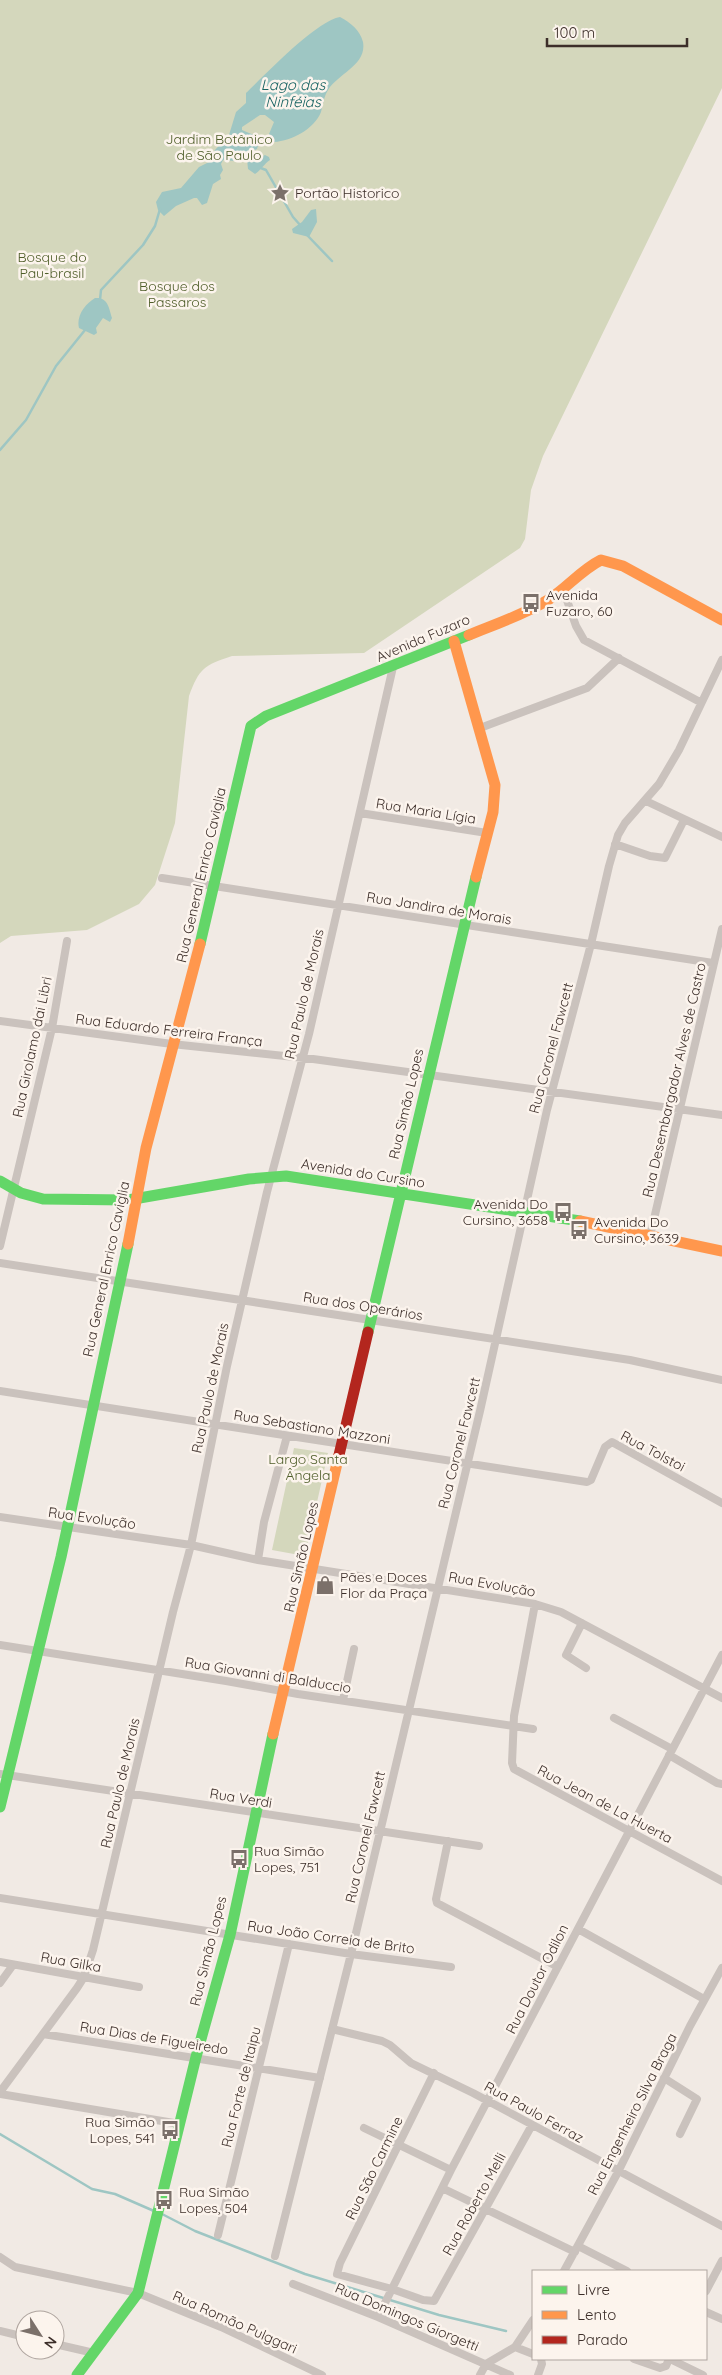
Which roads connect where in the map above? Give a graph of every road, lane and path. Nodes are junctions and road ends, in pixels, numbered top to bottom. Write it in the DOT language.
graph roads {
  1 [pos="563,589"];
  2 [pos="722,620"];
  3 [pos="454,641"];
  4 [pos="619,658"];
  5 [pos="722,660"];
  6 [pos="393,666"];
  7 [pos="700,702"];
  8 [pos="480,728"];
  9 [pos="248,738"];
  10 [pos="646,801"];
  11 [pos="360,813"];
  12 [pos="684,820"];
  13 [pos="487,833"];
  14 [pos="722,837"];
  15 [pos="615,844"];
  16 [pos="162,878"];
  17 [pos="215,886"];
  18 [pos="338,905"];
  19 [pos="464,925"];
  20 [pos="722,929"];
  21 [pos="67,941"];
  22 [pos="591,944"];
  23 [pos="713,963"];
  24 [pos="0,1021"];
  25 [pos="52,1028"];
  26 [pos="172,1044"];
  27 [pos="302,1058"];
  28 [pos="428,1076"];
  29 [pos="552,1092"];
  30 [pos="680,1110"];
  31 [pos="722,1115"];
  32 [pos="272,1176"];
  33 [pos="0,1181"];
  34 [pos="12,1189"];
  35 [pos="400,1194"];
  36 [pos="137,1199"];
  37 [pos="526,1214"];
  38 [pos="650,1236"];
  39 [pos="0,1246"];
  40 [pos="722,1251"];
  41 [pos="0,1262"];
  42 [pos="120,1281"];
  43 [pos="243,1300"];
  44 [pos="370,1320"];
  45 [pos="497,1341"];
  46 [pos="722,1380"];
  47 [pos="0,1391"];
  48 [pos="92,1405"];
  49 [pos="215,1425"];
  50 [pos="287,1436"];
  51 [pos="342,1444"];
  52 [pos="466,1464"];
  53 [pos="591,1480"];
  54 [pos="722,1502"];
  55 [pos="0,1517"];
  56 [pos="67,1527"];
  57 [pos="191,1546"];
  58 [pos="258,1560"];
  59 [pos="314,1568"];
  60 [pos="438,1587"];
  61 [pos="535,1604"];
  62 [pos="582,1623"];
  63 [pos="0,1645"];
  64 [pos="354,1649"];
  65 [pos="38,1653"];
  66 [pos="722,1655"];
  67 [pos="586,1668"];
  68 [pos="159,1670"];
  69 [pos="704,1688"];
  70 [pos="284,1692"];
  71 [pos="722,1698"];
  72 [pos="343,1700"];
  73 [pos="409,1711"];
  74 [pos="614,1718"];
  75 [pos="513,1727"];
  76 [pos="533,1729"];
  77 [pos="670,1752"];
  78 [pos="4,1774"];
  79 [pos="722,1784"];
  80 [pos="131,1793"];
  81 [pos="0,1807"];
  82 [pos="255,1812"];
  83 [pos="628,1831"];
  84 [pos="378,1832"];
  85 [pos="448,1841"];
  86 [pos="479,1846"];
  87 [pos="722,1881"];
  88 [pos="0,1898"];
  89 [pos="102,1915"];
  90 [pos="578,1929"];
  91 [pos="230,1934"];
  92 [pos="289,1944"];
  93 [pos="351,1954"];
  94 [pos="0,1962"];
  95 [pos="13,1965"];
  96 [pos="451,1967"];
  97 [pos="558,1967"];
  98 [pos="722,1968"];
  99 [pos="84,1977"];
  100 [pos="0,1983"];
  101 [pos="139,1987"];
  102 [pos="704,1999"];
  103 [pos="332,2029"];
  104 [pos="43,2034"];
  105 [pos="196,2057"];
  106 [pos="259,2067"];
  107 [pos="434,2074"];
  108 [pos="320,2078"];
  109 [pos="664,2078"];
  110 [pos="0,2093"];
  111 [pos="487,2101"];
  112 [pos="180,2124"];
  113 [pos="532,2125"];
  114 [pos="364,2128"];
  115 [pos="680,2134"];
  116 [pos="400,2144"];
  117 [pos="451,2170"];
  118 [pos="618,2172"];
  119 [pos="442,2188"];
  120 [pos="486,2209"];
  121 [pos="722,2226"];
  122 [pos="218,2235"];
  123 [pos="576,2249"];
  124 [pos="275,2256"];
  125 [pos="0,2257"];
  126 [pos="722,2261"];
  127 [pos="565,2270"];
  128 [pos="625,2270"];
  129 [pos="293,2284"];
  130 [pos="707,2289"];
  131 [pos="390,2291"];
  132 [pos="138,2293"];
  133 [pos="707,2312"];
  134 [pos="378,2316"];
  135 [pos="722,2319"];
  136 [pos="532,2322"];
  137 [pos="0,2330"];
  138 [pos="15,2334"];
  139 [pos="65,2346"];
  140 [pos="515,2346"];
  141 [pos="94,2353"];
  142 [pos="532,2354"];
  143 [pos="541,2360"];
  144 [pos="637,2360"];
  145 [pos="668,2361"];
  146 [pos="486,2364"];
  147 [pos="77,2375"];
  148 [pos="322,2375"];
  149 [pos="480,2375"];
  150 [pos="510,2375"];
  151 [pos="538,2375"];
  152 [pos="703,2375"];
  1 -- 2 [label="street, Avenida Fuzaro"];
  1 -- 3 [label="street, Avenida Fuzaro"];
  1 -- 4 [label="street"];
  3 -- 6 [label="street, Avenida Fuzaro"];
  3 -- 8 [label="street, Rua Simão Lopes"];
  4 -- 7 [label="street"];
  4 -- 8 [label="street"];
  5 -- 7 [label="street, Rua Coronel Fawcett"];
  6 -- 9 [label="street, Avenida Fuzaro"];
  6 -- 11 [label="street, Rua Paulo de Morais"];
  7 -- 10 [label="street, Rua Coronel Fawcett"];
  8 -- 13 [label="street, Rua Simão Lopes"];
  9 -- 17 [label="street, Rua General Enrico Caviglia"];
  10 -- 12 [label="street"];
  10 -- 15 [label="street, Rua Coronel Fawcett"];
  11 -- 13 [label="street, Rua Maria Lígia"];
  11 -- 18 [label="street, Rua Paulo de Morais"];
  12 -- 14 [label="street"];
  12 -- 15 [label="street"];
  13 -- 19 [label="street, Rua Simão Lopes"];
  15 -- 22 [label="street, Rua Coronel Fawcett"];
  16 -- 17 [label="street, Rua Jandira de Morais"];
  17 -- 18 [label="street, Rua Jandira de Morais"];
  17 -- 26 [label="street, Rua General Enrico Caviglia"];
  18 -- 19 [label="street, Rua Jandira de Morais"];
  18 -- 27 [label="street, Rua Paulo de Morais"];
  19 -- 22 [label="street, Rua Jandira de Morais"];
  19 -- 28 [label="street, Rua Simão Lopes"];
  20 -- 23 [label="street, Rua Desembargador Alves de Castro"];
  21 -- 25 [label="street, Rua Girolamo dai Libri"];
  22 -- 23 [label="street, Rua Jandira de Morais"];
  22 -- 29 [label="street, Rua Coronel Fawcett"];
  23 -- 30 [label="street, Rua Desembargador Alves de Castro"];
  24 -- 25 [label="street, Rua Eduardo Ferreira França"];
  25 -- 26 [label="street, Rua Eduardo Ferreira França"];
  25 -- 34 [label="street, Rua Girolamo dai Libri"];
  26 -- 27 [label="street, Rua Eduardo Ferreira França"];
  26 -- 36 [label="street, Rua General Enrico Caviglia"];
  27 -- 28 [label="street, Rua Eduardo Ferreira França"];
  27 -- 32 [label="street, Rua Paulo de Morais"];
  28 -- 29 [label="street, Rua Eduardo Ferreira França"];
  28 -- 35 [label="street, Rua Simão Lopes"];
  29 -- 30 [label="street, Rua Eduardo Ferreira França"];
  29 -- 37 [label="street, Rua Coronel Fawcett"];
  30 -- 31 [label="street, Rua Eduardo Ferreira França"];
  30 -- 38 [label="street, Rua Desembargador Alves de Castro"];
  32 -- 35 [label="street, Avenida do Cursino"];
  32 -- 36 [label="street, Avenida do Cursino"];
  32 -- 43 [label="street, Rua Paulo de Morais"];
  33 -- 34 [label="street, Avenida do Cursino"];
  34 -- 36 [label="street, Avenida do Cursino"];
  34 -- 39 [label="street, Rua Girolamo dai Libri"];
  35 -- 37 [label="street, Avenida do Cursino"];
  35 -- 44 [label="street, Rua Simão Lopes"];
  36 -- 42 [label="street, Rua General Enrico Caviglia"];
  37 -- 38 [label="street, Avenida do Cursino"];
  37 -- 45 [label="street, Rua Coronel Fawcett"];
  38 -- 40 [label="street, Avenida do Cursino"];
  41 -- 42 [label="street, Rua dos Operários"];
  42 -- 43 [label="street, Rua dos Operários"];
  42 -- 48 [label="street, Rua General Enrico Caviglia"];
  43 -- 44 [label="street, Rua dos Operários"];
  43 -- 49 [label="street, Rua Paulo de Morais"];
  44 -- 45 [label="street, Rua dos Operários"];
  44 -- 51 [label="street, Rua Simão Lopes"];
  45 -- 46 [label="street, Rua dos Operários"];
  45 -- 52 [label="street, Rua Coronel Fawcett"];
  47 -- 48 [label="street, Rua Sebastiano Mazzoni"];
  48 -- 49 [label="street, Rua Sebastiano Mazzoni"];
  48 -- 56 [label="street, Rua General Enrico Caviglia"];
  49 -- 50 [label="street, Rua Sebastiano Mazzoni"];
  49 -- 57 [label="street, Rua Paulo de Morais"];
  50 -- 51 [label="street, Rua Sebastiano Mazzoni"];
  50 -- 58 [label="street"];
  51 -- 52 [label="street, Rua Sebastiano Mazzoni"];
  51 -- 59 [label="street, Rua Simão Lopes"];
  52 -- 53 [label="street, Rua Sebastiano Mazzoni"];
  52 -- 60 [label="street, Rua Coronel Fawcett"];
  53 -- 54 [label="street, Rua Tolstoi"];
  55 -- 56 [label="street, Rua Evolução"];
  56 -- 57 [label="street, Rua Evolução"];
  56 -- 65 [label="street, Rua General Enrico Caviglia"];
  57 -- 58 [label="street, Rua Evolução"];
  57 -- 68 [label="street, Rua Paulo de Morais"];
  58 -- 59 [label="street, Rua Evolução"];
  59 -- 60 [label="street, Rua Evolução"];
  59 -- 70 [label="street, Rua Simão Lopes"];
  60 -- 61 [label="street, Rua Evolução"];
  60 -- 73 [label="street, Rua Coronel Fawcett"];
  61 -- 62 [label="street, Rua Evolução"];
  61 -- 75 [label="street"];
  62 -- 67 [label="street"];
  62 -- 69 [label="street, Rua Evolução"];
  63 -- 65 [label="street, Rua Giovanni di Balduccio"];
  64 -- 72 [label="street"];
  65 -- 68 [label="street, Rua Giovanni di Balduccio"];
  65 -- 78 [label="street, Rua General Enrico Caviglia"];
  66 -- 69 [label="street, Rua Doutor Odilon"];
  68 -- 70 [label="street, Rua Giovanni di Balduccio"];
  68 -- 80 [label="street, Rua Paulo de Morais"];
  69 -- 71 [label="street, Rua Evolução"];
  69 -- 77 [label="street, Rua Doutor Odilon"];
  70 -- 72 [label="street, Rua Giovanni di Balduccio"];
  70 -- 82 [label="street, Rua Simão Lopes"];
  72 -- 73 [label="street, Rua Giovanni di Balduccio"];
  73 -- 75 [label="street, Rua Giovanni di Balduccio"];
  73 -- 84 [label="street, Rua Coronel Fawcett"];
  74 -- 77 [label="street"];
  75 -- 76 [label="street, Rua Giovanni di Balduccio"];
  75 -- 83 [label="street, Rua Jean de La Huerta"];
  77 -- 79 [label="street"];
  77 -- 83 [label="street, Rua Doutor Odilon"];
  78 -- 80 [label="street, Rua Verdi"];
  78 -- 81 [label="street, Rua General Enrico Caviglia"];
  80 -- 82 [label="street, Rua Verdi"];
  80 -- 89 [label="street, Rua Paulo de Morais"];
  82 -- 84 [label="street, Rua Verdi"];
  82 -- 91 [label="street, Rua Simão Lopes"];
  83 -- 87 [label="street, Rua Jean de La Huerta"];
  83 -- 90 [label="street, Rua Doutor Odilon"];
  84 -- 85 [label="street, Rua Verdi"];
  84 -- 93 [label="street, Rua Coronel Fawcett"];
  85 -- 86 [label="street, Rua Verdi"];
  85 -- 97 [label="street"];
  88 -- 89 [label="street, Rua João Correia de Brito"];
  89 -- 91 [label="street, Rua João Correia de Brito"];
  89 -- 99 [label="street, Rua Paulo de Morais"];
  90 -- 97 [label="street, Rua Doutor Odilon"];
  90 -- 102 [label="street"];
  91 -- 92 [label="street, Rua João Correia de Brito"];
  91 -- 105 [label="street, Rua Simão Lopes"];
  92 -- 93 [label="street, Rua João Correia de Brito"];
  92 -- 106 [label="street, Rua Forte de Itaipu"];
  93 -- 96 [label="street, Rua João Correia de Brito"];
  93 -- 103 [label="street, Rua Coronel Fawcett"];
  94 -- 95 [label="street, Rua Gilka"];
  95 -- 99 [label="street, Rua Gilka"];
  95 -- 100 [label="street"];
  97 -- 111 [label="street, Rua Doutor Odilon"];
  98 -- 102 [label="street, Rua Engenheiro Silva Braga"];
  99 -- 101 [label="street, Rua Gilka"];
  99 -- 104 [label="street, Rua Paulo de Morais"];
  102 -- 109 [label="street, Rua Engenheiro Silva Braga"];
  103 -- 107 [label="street, Rua Paulo Ferraz"];
  103 -- 108 [label="street, Rua Coronel Fawcett"];
  104 -- 105 [label="street, Rua Dias de Figueiredo"];
  104 -- 110 [label="street, Rua Paulo de Morais"];
  105 -- 106 [label="street, Rua Dias de Figueiredo"];
  105 -- 112 [label="street, Rua Simão Lopes"];
  106 -- 108 [label="street, Rua Dias de Figueiredo"];
  106 -- 122 [label="street, Rua Forte de Itaipu"];
  107 -- 111 [label="street, Rua Paulo Ferraz"];
  107 -- 116 [label="street, Rua São Carmine"];
  108 -- 124 [label="street, Rua Coronel Fawcett"];
  109 -- 115 [label="street"];
  109 -- 118 [label="street, Rua Engenheiro Silva Braga"];
  110 -- 112 [label="street, Rua Paulo de Morais"];
  111 -- 113 [label="street, Rua Paulo Ferraz"];
  111 -- 117 [label="street, Rua Doutor Odilon"];
  112 -- 132 [label="street, Rua Simão Lopes"];
  113 -- 118 [label="street, Rua Paulo Ferraz"];
  113 -- 120 [label="street, Rua Roberto Melli"];
  114 -- 116 [label="street"];
  116 -- 117 [label="street"];
  116 -- 131 [label="street, Rua São Carmine"];
  117 -- 119 [label="street, Rua Doutor Odilon"];
  118 -- 121 [label="street, Rua Paulo Ferraz"];
  118 -- 123 [label="street, Rua Engenheiro Silva Braga"];
  119 -- 120 [label="street"];
  119 -- 131 [label="street, Rua Doutor Odilon"];
  120 -- 123 [label="street"];
  120 -- 131 [label="street, Rua Roberto Melli"];
  123 -- 127 [label="street, Rua Engenheiro Silva Braga"];
  123 -- 128 [label="street"];
  125 -- 132 [label="street, Rua Romão Pulggari"];
  126 -- 130 [label="street"];
  129 -- 134 [label="street, Rua Domingos Giorgetti"];
  131 -- 134 [label="street, Rua Doutor Odilon"];
  132 -- 141 [label="street, Rua Simão Lopes"];
  132 -- 148 [label="street, Rua Romão Pulggari"];
  133 -- 135 [label="street"];
  134 -- 146 [label="street, Rua Domingos Giorgetti"];
  136 -- 140 [label="street"];
  137 -- 138 [label="street"];
  139 -- 141 [label="street"];
  140 -- 142 [label="street"];
  140 -- 146 [label="street"];
  141 -- 147 [label="street, Rua Simão Lopes"];
  143 -- 151 [label="street"];
  144 -- 145 [label="street"];
  145 -- 152 [label="street"];
  146 -- 149 [label="street"];
  146 -- 150 [label="street, Rua Domingos Giorgetti"];
}
